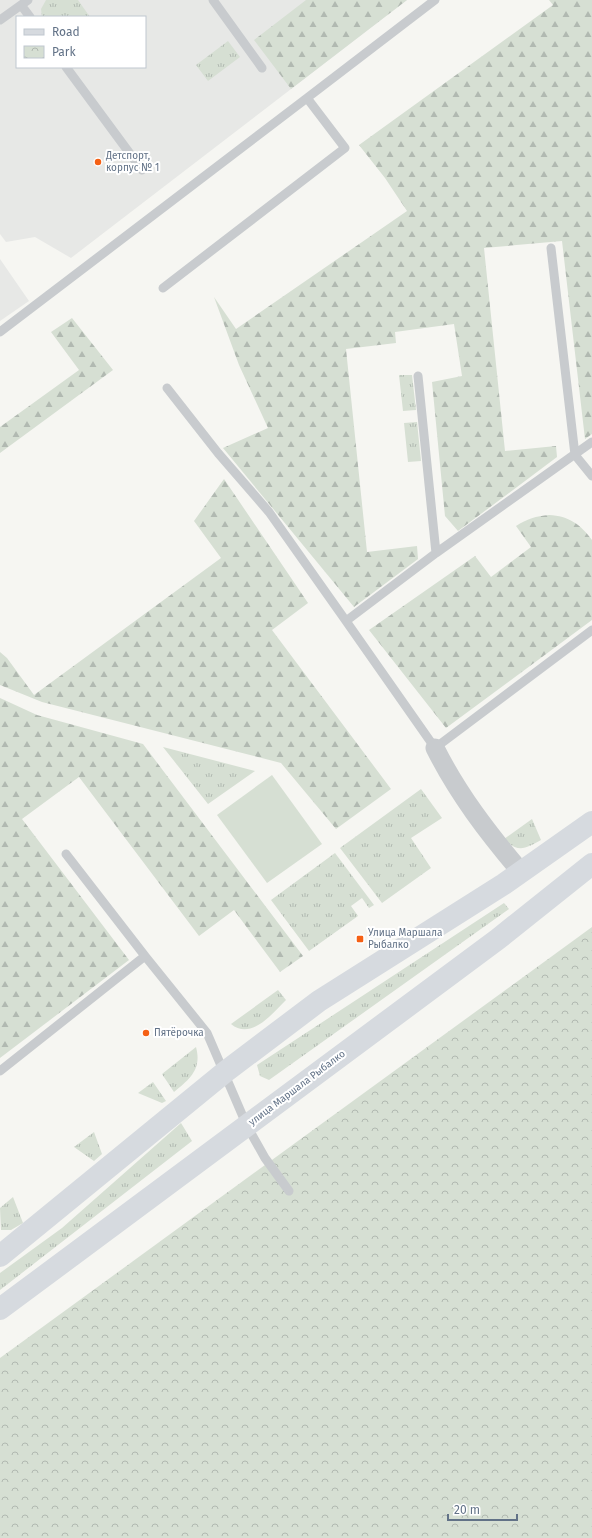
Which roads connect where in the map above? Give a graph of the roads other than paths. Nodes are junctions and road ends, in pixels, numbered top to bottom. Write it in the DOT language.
graph roads {
  1 [pos="213,0"];
  2 [pos="435,0"];
  3 [pos="25,3"];
  4 [pos="30,16"];
  5 [pos="0,20"];
  6 [pos="67,68"];
  7 [pos="262,68"];
  8 [pos="307,98"];
  9 [pos="142,170"];
  10 [pos="551,248"];
  11 [pos="163,288"];
  12 [pos="0,332"];
  13 [pos="418,376"];
  14 [pos="167,388"];
  15 [pos="592,442"];
  16 [pos="575,455"];
  17 [pos="592,476"];
  18 [pos="436,553"];
  19 [pos="346,621"];
  20 [pos="592,630"];
  21 [pos="435,748"];
  22 [pos="592,822"];
  23 [pos="66,854"];
  24 [pos="592,864"];
  25 [pos="522,872"];
  26 [pos="145,956"];
  27 [pos="0,1070"];
  28 [pos="225,1072"];
  29 [pos="248,1126"];
  30 [pos="289,1191"];
  31 [pos="1,1253"];
  32 [pos="0,1309"];
  1 -- 7 [label="lane"];
  2 -- 8 [label="lane"];
  3 -- 4 [label="lane"];
  3 -- 5 [label="lane"];
  6 -- 9 [label="lane"];
  8 -- 11 [label="lane"];
  8 -- 12 [label="lane"];
  10 -- 16 [label="lane"];
  13 -- 18 [label="lane"];
  14 -- 19 [label="lane"];
  15 -- 16 [label="lane"];
  16 -- 17 [label="lane"];
  16 -- 18 [label="lane"];
  18 -- 19 [label="lane"];
  19 -- 21 [label="lane"];
  20 -- 21 [label="lane"];
  21 -- 25 [label="street"];
  22 -- 25 [label="main road"];
  23 -- 26 [label="lane"];
  24 -- 29 [label="main road, улица Маршала Рыбалко"];
  25 -- 28 [label="main road"];
  26 -- 27 [label="lane"];
  26 -- 28 [label="lane"];
  28 -- 29 [label="lane"];
  28 -- 31 [label="main road"];
  29 -- 30 [label="lane"];
  29 -- 32 [label="main road, улица Маршала Рыбалко"];
}
